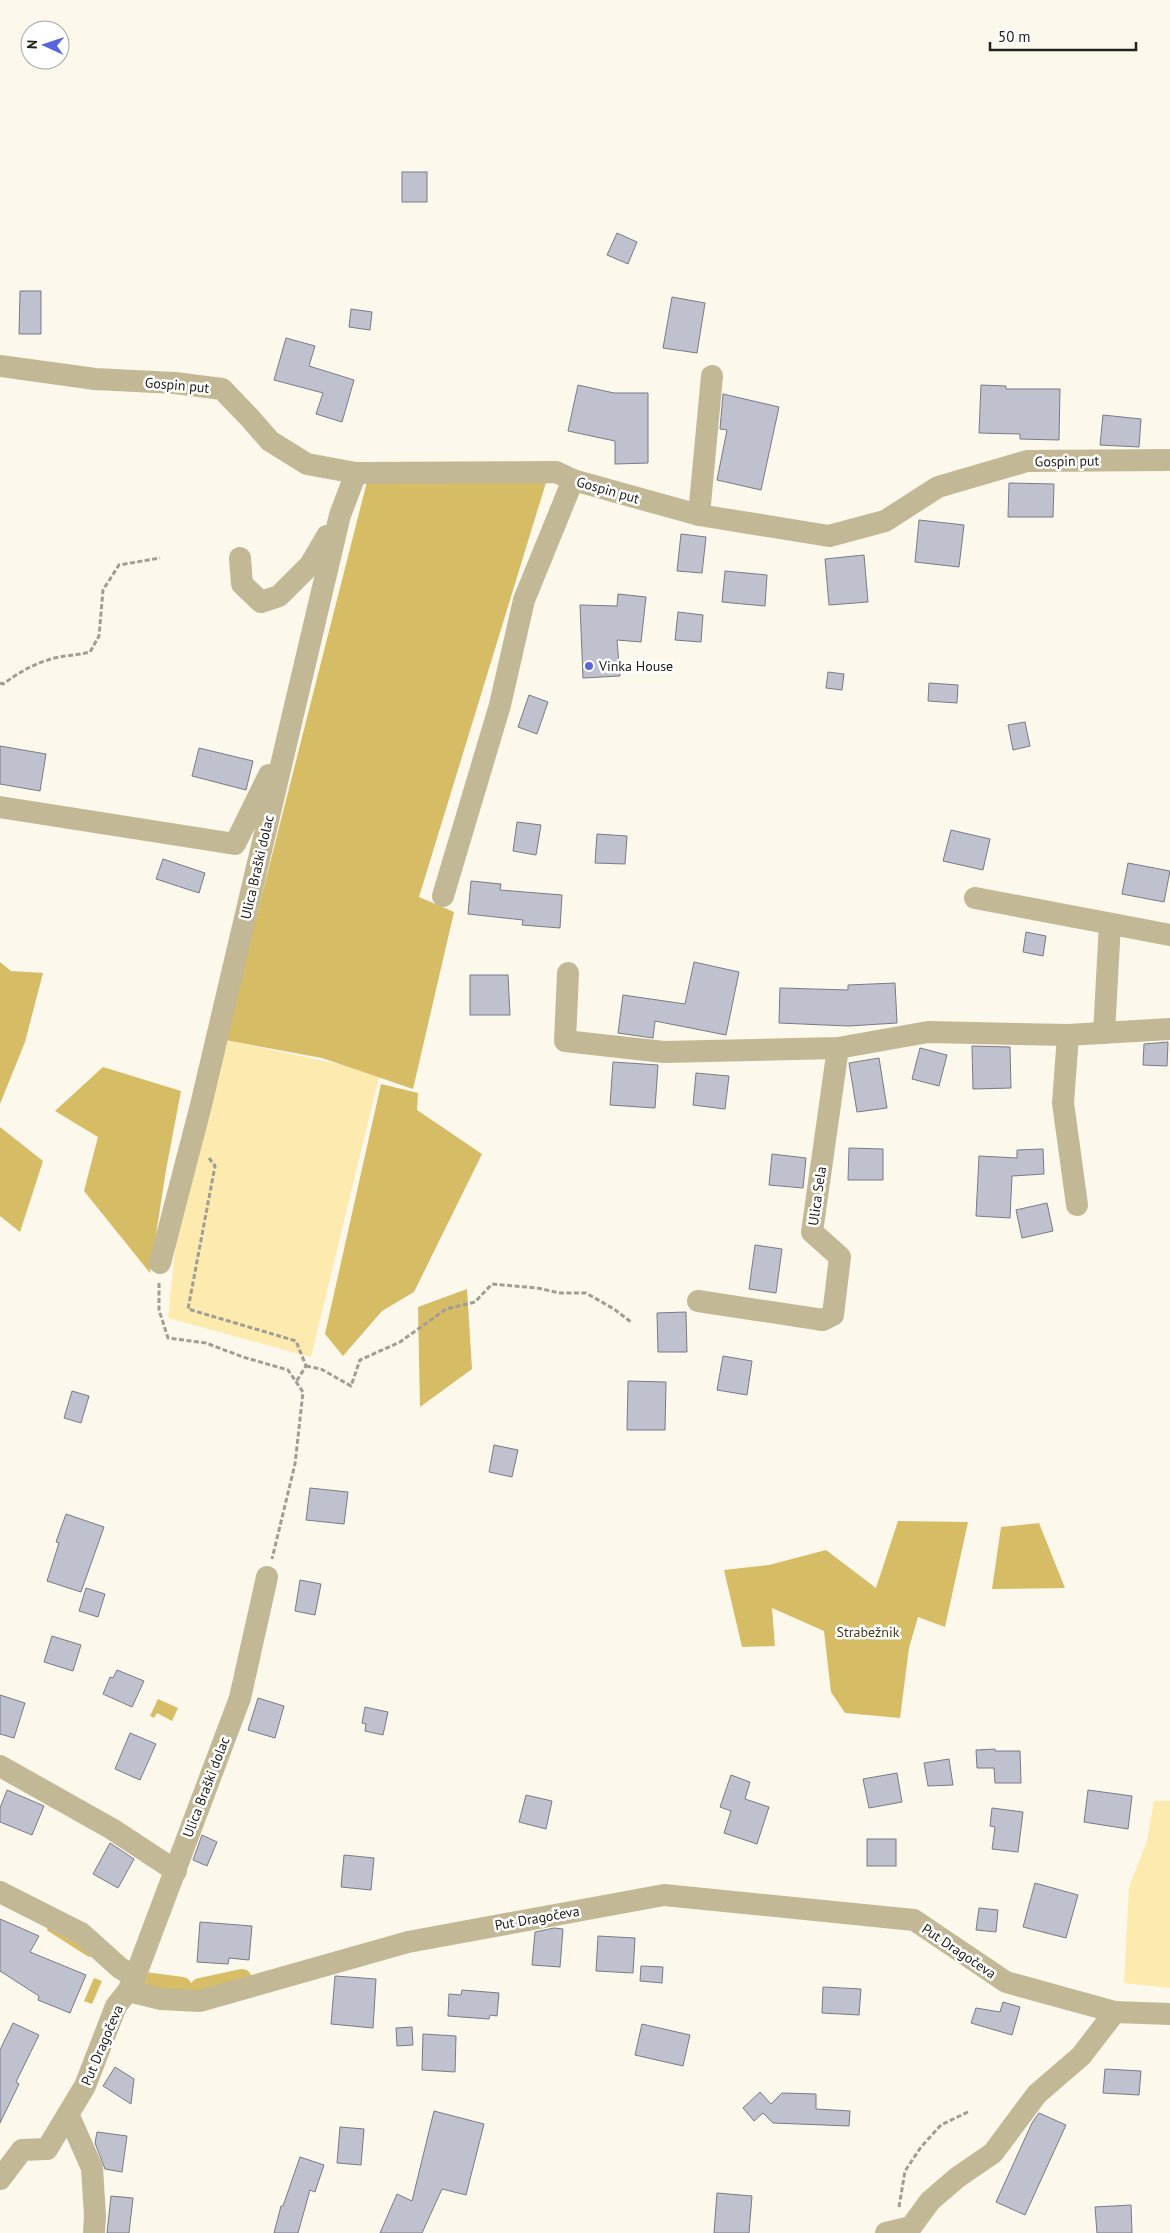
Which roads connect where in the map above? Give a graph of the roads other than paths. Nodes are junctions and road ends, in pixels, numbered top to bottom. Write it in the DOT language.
graph roads {
  1 [pos="0,366"];
  2 [pos="712,376"];
  3 [pos="1170,460"];
  4 [pos="356,473"];
  5 [pos="573,480"];
  6 [pos="340,515"];
  7 [pos="700,515"];
  8 [pos="240,558"];
  9 [pos="287,738"];
  10 [pos="0,807"];
  11 [pos="442,896"];
  12 [pos="975,898"];
  13 [pos="1110,924"];
  14 [pos="1170,934"];
  15 [pos="568,973"];
  16 [pos="1170,1029"];
  17 [pos="1104,1033"];
  18 [pos="1068,1035"];
  19 [pos="838,1048"];
  20 [pos="1077,1205"];
  21 [pos="160,1263"];
  22 [pos="698,1301"];
  23 [pos="268,1577"];
  24 [pos="0,1766"];
  25 [pos="176,1871"];
  26 [pos="0,1892"];
  27 [pos="132,1984"];
  28 [pos="1114,2012"];
  29 [pos="1170,2014"];
  30 [pos="68,2114"];
  31 [pos="0,2179"];
  32 [pos="891,2232"];
  33 [pos="94,2233"];
  1 -- 4 [label="street, Gospin put"];
  2 -- 7 [label="street"];
  3 -- 7 [label="street, Gospin put"];
  4 -- 5 [label="street, Gospin put"];
  4 -- 6 [label="street, Ulica Braški dolac"];
  5 -- 7 [label="street, Gospin put"];
  5 -- 11 [label="street"];
  6 -- 8 [label="street"];
  6 -- 9 [label="street, Ulica Braški dolac"];
  9 -- 10 [label="street"];
  9 -- 21 [label="street, Ulica Braški dolac"];
  12 -- 13 [label="street"];
  13 -- 14 [label="street"];
  13 -- 17 [label="street"];
  15 -- 19 [label="street"];
  16 -- 17 [label="street"];
  17 -- 18 [label="street"];
  18 -- 19 [label="street"];
  18 -- 20 [label="street"];
  19 -- 22 [label="street, Ulica Sela"];
  23 -- 25 [label="street, Ulica Braški dolac"];
  24 -- 25 [label="street"];
  25 -- 27 [label="street, Ulica Braški dolac"];
  26 -- 27 [label="street"];
  27 -- 28 [label="street, Put Dragočeva"];
  27 -- 30 [label="street, Put Dragočeva"];
  28 -- 29 [label="street, Put Dragočeva"];
  28 -- 32 [label="street"];
  30 -- 31 [label="street, Put Dragočeva"];
  30 -- 33 [label="street"];
}
